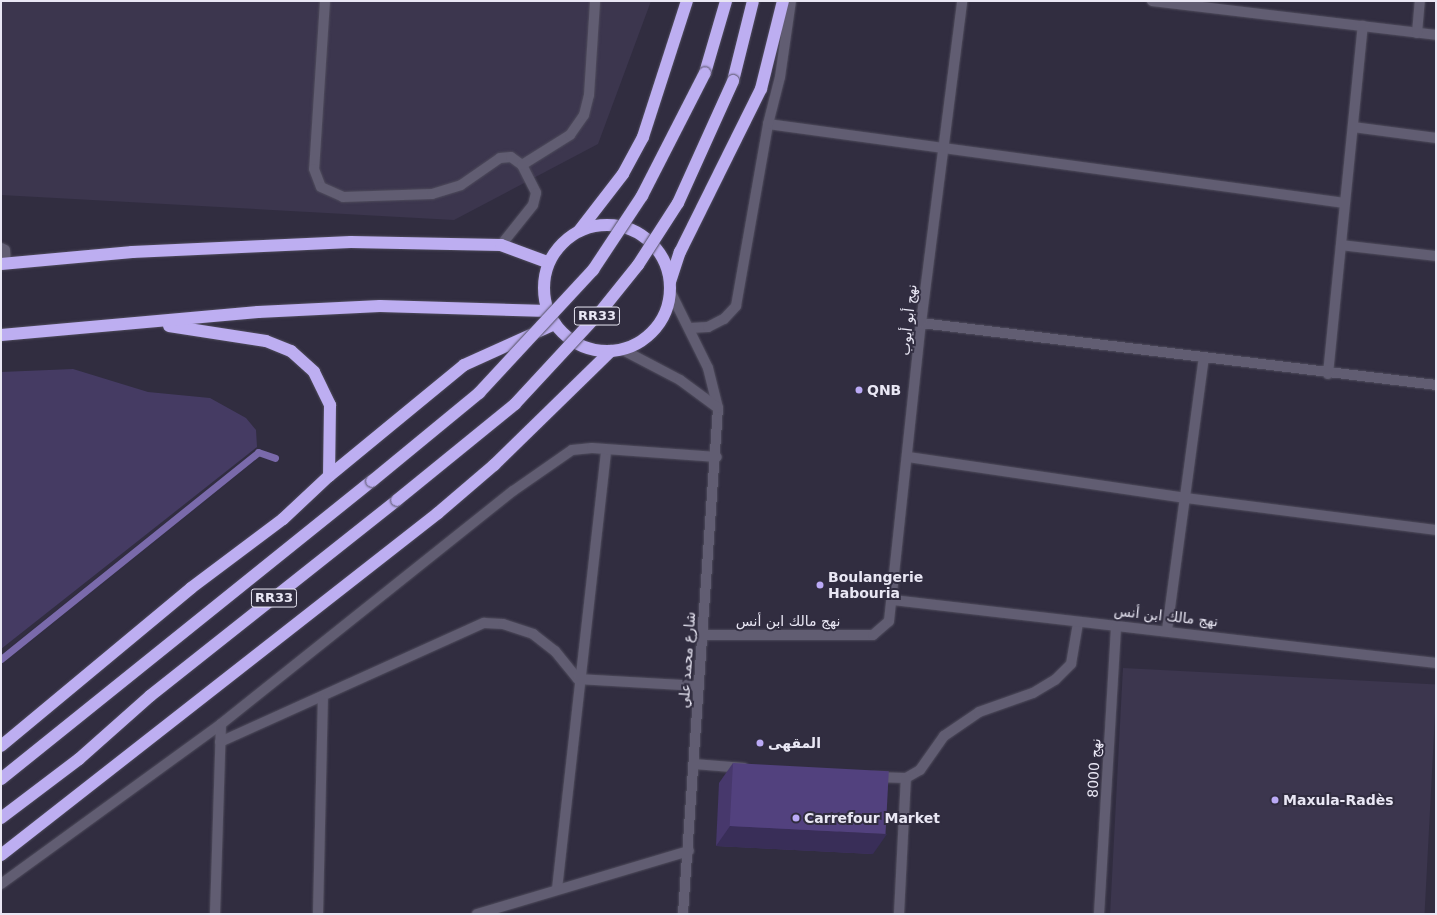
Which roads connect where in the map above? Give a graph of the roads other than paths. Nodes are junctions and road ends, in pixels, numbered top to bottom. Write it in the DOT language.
graph roads {
  1 [pos="325,1"];
  2 [pos="595,1"];
  3 [pos="687,1"];
  4 [pos="726,1"];
  5 [pos="753,1"];
  6 [pos="783,1"];
  7 [pos="791,1"];
  8 [pos="962,1"];
  9 [pos="1152,1"];
  10 [pos="1420,1"];
  11 [pos="1363,26"];
  12 [pos="1417,33"];
  13 [pos="1436,35"];
  14 [pos="768,124"];
  15 [pos="1353,127"];
  16 [pos="1436,138"];
  17 [pos="943,150"];
  18 [pos="522,165"];
  19 [pos="1345,203"];
  20 [pos="579,231"];
  21 [pos="501,245"];
  22 [pos="1341,245"];
  23 [pos="1,248"];
  24 [pos="1436,256"];
  25 [pos="547,262"];
  26 [pos="4,264"];
  27 [pos="670,287"];
  28 [pos="548,310"];
  29 [pos="555,324"];
  30 [pos="921,324"];
  31 [pos="108,326"];
  32 [pos="690,328"];
  33 [pos="1,335"];
  34 [pos="616,350"];
  35 [pos="1204,358"];
  36 [pos="1328,374"];
  37 [pos="1436,385"];
  38 [pos="718,408"];
  39 [pos="606,450"];
  40 [pos="717,457"];
  41 [pos="908,457"];
  42 [pos="329,476"];
  43 [pos="1186,498"];
  44 [pos="1436,530"];
  45 [pos="893,600"];
  46 [pos="1078,623"];
  47 [pos="1116,624"];
  48 [pos="1167,630"];
  49 [pos="702,635"];
  50 [pos="873,636"];
  51 [pos="1436,663"];
  52 [pos="578,679"];
  53 [pos="699,686"];
  54 [pos="323,699"];
  55 [pos="221,724"];
  56 [pos="220,742"];
  57 [pos="1,746"];
  58 [pos="694,764"];
  59 [pos="755,768"];
  60 [pos="863,776"];
  61 [pos="906,778"];
  62 [pos="1,779"];
  63 [pos="1,818"];
  64 [pos="689,851"];
  65 [pos="1,855"];
  66 [pos="1,884"];
  67 [pos="557,889"];
  68 [pos="215,914"];
  69 [pos="318,914"];
  70 [pos="477,914"];
  71 [pos="683,914"];
  72 [pos="899,914"];
  73 [pos="1099,914"];
  1 -- 18 [label="street"];
  2 -- 18 [label="street"];
  3 -- 20 [label="highway"];
  4 -- 62 [label="highway, RR33, bridge"];
  5 -- 63 [label="highway, RR33, bridge"];
  6 -- 27 [label="highway"];
  7 -- 14 [label="street"];
  8 -- 17 [label="street, نهج أبو أيوب"];
  9 -- 11 [label="street"];
  10 -- 12 [label="street"];
  11 -- 12 [label="street"];
  11 -- 15 [label="street"];
  12 -- 13 [label="street"];
  14 -- 17 [label="street"];
  14 -- 32 [label="street"];
  15 -- 16 [label="street"];
  15 -- 19 [label="street"];
  17 -- 19 [label="street"];
  17 -- 30 [label="street, نهج أبو أيوب"];
  18 -- 21 [label="street"];
  19 -- 22 [label="street"];
  20 -- 25 [label="highway"];
  20 -- 27 [label="highway"];
  21 -- 25 [label="highway"];
  21 -- 26 [label="highway"];
  22 -- 24 [label="street"];
  22 -- 36 [label="street"];
  23 -- 26 [label="street"];
  25 -- 28 [label="highway"];
  27 -- 32 [label="street, شارع محمد علي"];
  27 -- 34 [label="highway"];
  28 -- 29 [label="highway"];
  28 -- 31 [label="highway"];
  29 -- 34 [label="highway"];
  29 -- 42 [label="highway"];
  30 -- 35 [label="street"];
  30 -- 41 [label="street, نهج أبو أيوب"];
  31 -- 33 [label="highway"];
  31 -- 42 [label="highway"];
  32 -- 38 [label="street, شارع محمد علي"];
  34 -- 38 [label="street"];
  34 -- 65 [label="highway"];
  35 -- 36 [label="street"];
  35 -- 43 [label="street"];
  36 -- 37 [label="street"];
  38 -- 40 [label="street, شارع محمد علي"];
  39 -- 40 [label="street"];
  39 -- 52 [label="street"];
  39 -- 55 [label="street"];
  40 -- 49 [label="street, شارع محمد علي"];
  41 -- 43 [label="street"];
  41 -- 45 [label="street, نهج أبو أيوب"];
  42 -- 57 [label="highway"];
  43 -- 44 [label="street"];
  43 -- 48 [label="street"];
  45 -- 46 [label="street, نهج مالك ابن أنس"];
  45 -- 50 [label="street, نهج أبو أيوب"];
  46 -- 47 [label="street, نهج مالك ابن أنس"];
  46 -- 61 [label="street"];
  47 -- 48 [label="street, نهج مالك ابن أنس"];
  47 -- 73 [label="street, نهج 8000"];
  48 -- 51 [label="street, نهج مالك ابن أنس"];
  49 -- 50 [label="street, نهج مالك ابن أنس"];
  49 -- 53 [label="street, شارع محمد علي"];
  52 -- 53 [label="street"];
  52 -- 54 [label="street"];
  52 -- 67 [label="street"];
  53 -- 58 [label="street, شارع محمد علي"];
  54 -- 56 [label="street"];
  54 -- 69 [label="street"];
  55 -- 56 [label="street"];
  55 -- 66 [label="street"];
  56 -- 68 [label="street"];
  58 -- 59 [label="street"];
  58 -- 64 [label="street, شارع محمد علي"];
  60 -- 61 [label="street"];
  61 -- 72 [label="street"];
  64 -- 67 [label="street"];
  64 -- 71 [label="street, شارع محمد علي"];
  67 -- 70 [label="street"];
}
